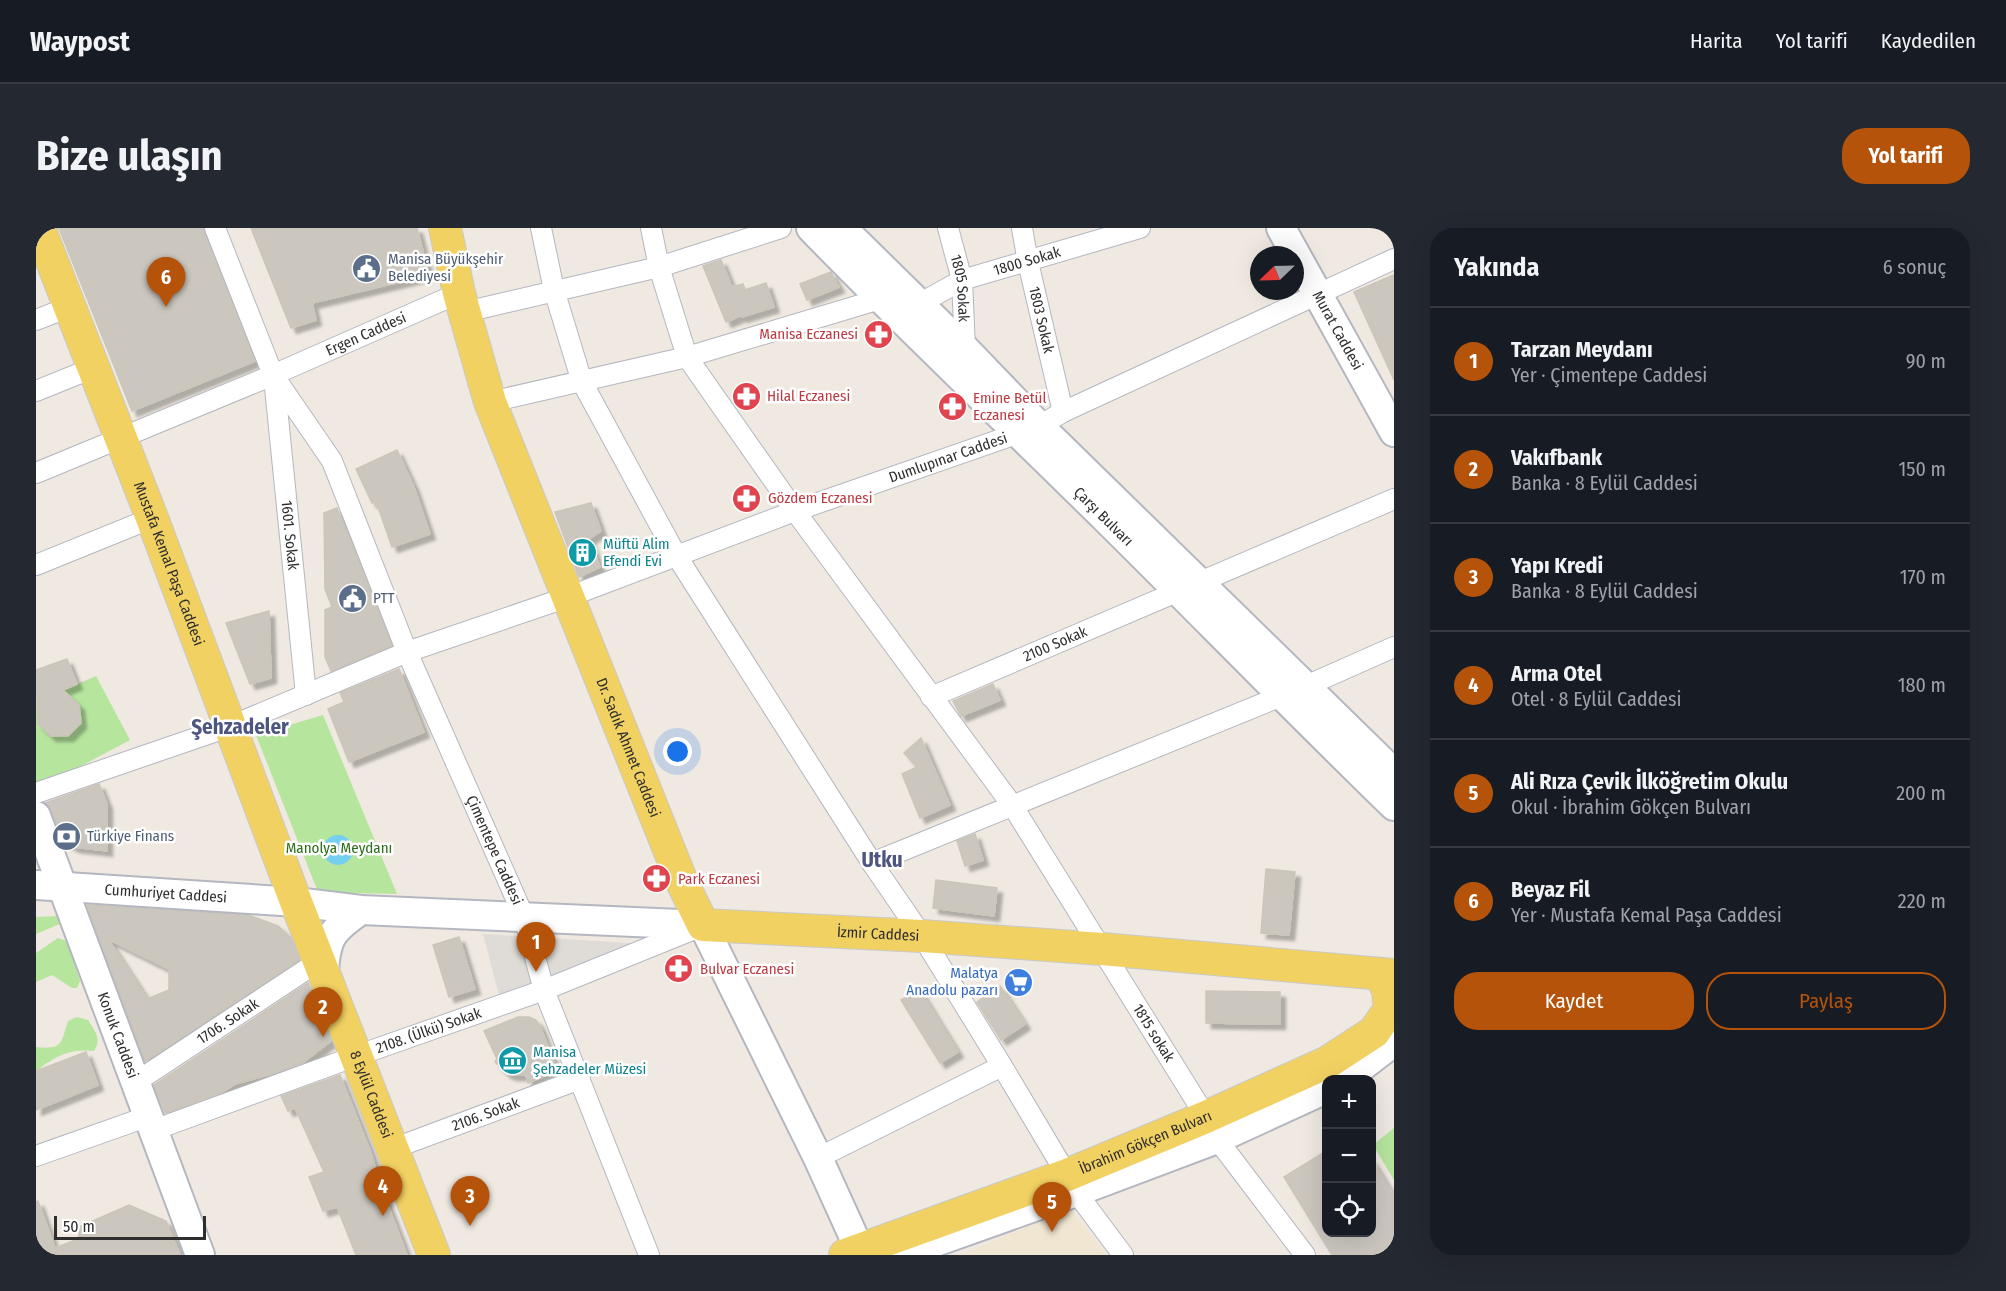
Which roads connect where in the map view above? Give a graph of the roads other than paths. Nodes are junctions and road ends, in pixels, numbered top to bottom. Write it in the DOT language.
graph roads {
  1 [pos="39,228"];
  2 [pos="215,228"];
  3 [pos="445,228"];
  4 [pos="541,228"];
  5 [pos="651,228"];
  6 [pos="781,228"];
  7 [pos="811,228"];
  8 [pos="843,228"];
  9 [pos="948,228"];
  10 [pos="1022,228"];
  11 [pos="1140,228"];
  12 [pos="1281,228"];
  13 [pos="1394,259"];
  14 [pos="1028,262"];
  15 [pos="659,267"];
  16 [pos="962,280"];
  17 [pos="554,290"];
  18 [pos="1318,295"];
  19 [pos="901,297"];
  20 [pos="462,302"];
  21 [pos="69,307"];
  22 [pos="36,320"];
  23 [pos="964,348"];
  24 [pos="687,357"];
  25 [pos="93,368"];
  26 [pos="273,375"];
  27 [pos="582,381"];
  28 [pos="36,391"];
  29 [pos="490,402"];
  30 [pos="1040,424"];
  31 [pos="1394,432"];
  32 [pos="120,437"];
  33 [pos="36,473"];
  34 [pos="1394,499"];
  35 [pos="795,511"];
  36 [pos="152,518"];
  37 [pos="676,555"];
  38 [pos="36,565"];
  39 [pos="1189,586"];
  40 [pos="568,597"];
  41 [pos="1394,647"];
  42 [pos="407,652"];
  43 [pos="1293,691"];
  44 [pos="306,695"];
  45 [pos="931,697"];
  46 [pos="231,726"];
  47 [pos="1394,773"];
  48 [pos="36,793"];
  49 [pos="1012,805"];
  50 [pos="1394,806"];
  51 [pos="36,816"];
  52 [pos="872,863"];
  53 [pos="49,886"];
  54 [pos="296,902"];
  55 [pos="361,910"];
  56 [pos="524,917"];
  57 [pos="703,925"];
  58 [pos="921,936"];
  59 [pos="1102,949"];
  60 [pos="321,966"];
  61 [pos="1387,974"];
  62 [pos="544,990"];
  63 [pos="1394,1042"];
  64 [pos="356,1056"];
  65 [pos="1002,1066"];
  66 [pos="1351,1075"];
  67 [pos="580,1079"];
  68 [pos="136,1082"];
  69 [pos="1322,1090"];
  70 [pos="151,1123"];
  71 [pos="1211,1129"];
  72 [pos="392,1149"];
  73 [pos="36,1156"];
  74 [pos="818,1158"];
  75 [pos="1072,1184"];
  76 [pos="856,1253"];
  77 [pos="200,1255"];
  78 [pos="434,1255"];
  79 [pos="649,1255"];
  80 [pos="899,1255"];
  81 [pos="1123,1255"];
  82 [pos="1305,1255"];
  1 -- 21 [label="main road, Mustafa Kemal Paşa Caddesi"];
  2 -- 26 [label="street"];
  3 -- 20 [label="main road, Dr. Sadık Ahmet Caddesi"];
  4 -- 17 [label="street"];
  5 -- 15 [label="street, 1815 sokak"];
  6 -- 15 [label="street, Ergen Caddesi"];
  7 -- 19 [label="main road, Çarşı Bulvarı"];
  8 -- 19 [label="main road, Çarşı Bulvarı"];
  9 -- 16 [label="street, 1805 Sokak"];
  10 -- 14 [label="street, 1803 Sokak"];
  11 -- 14 [label="street, 1800 Sokak"];
  12 -- 18 [label="main road, Murat Caddesi"];
  13 -- 18 [label="street, Dumlupınar Caddesi"];
  14 -- 16 [label="street, 1800 Sokak"];
  14 -- 30 [label="street, 1803 Sokak"];
  15 -- 17 [label="street, Ergen Caddesi"];
  15 -- 24 [label="street, 1815 sokak"];
  16 -- 19 [label="street, 1800 Sokak"];
  16 -- 23 [label="street, 1805 Sokak"];
  17 -- 20 [label="street, Ergen Caddesi"];
  17 -- 27 [label="street"];
  18 -- 30 [label="street, Dumlupınar Caddesi"];
  18 -- 31 [label="main road, Murat Caddesi"];
  19 -- 23 [label="main road, Çarşı Bulvarı"];
  19 -- 24 [label="street, 1800 Sokak"];
  19 -- 30 [label="main road, Çarşı Bulvarı"];
  20 -- 26 [label="street, Ergen Caddesi"];
  20 -- 29 [label="main road, Dr. Sadık Ahmet Caddesi"];
  21 -- 22 [label="street"];
  21 -- 25 [label="main road, Mustafa Kemal Paşa Caddesi"];
  23 -- 30 [label="main road, Çarşı Bulvarı"];
  24 -- 27 [label="street, 1800 Sokak"];
  24 -- 35 [label="street, 1815 sokak"];
  25 -- 28 [label="street"];
  25 -- 32 [label="main road, Mustafa Kemal Paşa Caddesi"];
  26 -- 32 [label="street, Ergen Caddesi"];
  26 -- 42 [label="street, Çimentepe Caddesi"];
  26 -- 44 [label="street, 1601. Sokak"];
  27 -- 29 [label="street, 1800 Sokak"];
  27 -- 37 [label="street"];
  29 -- 40 [label="main road, Dr. Sadık Ahmet Caddesi"];
  30 -- 35 [label="street, Dumlupınar Caddesi"];
  30 -- 39 [label="main road, Çarşı Bulvarı"];
  32 -- 33 [label="street, Ergen Caddesi"];
  32 -- 36 [label="main road, Mustafa Kemal Paşa Caddesi"];
  34 -- 39 [label="street, 2100 Sokak"];
  35 -- 37 [label="street, Dumlupınar Caddesi"];
  35 -- 45 [label="street, 1815 sokak"];
  36 -- 38 [label="street"];
  36 -- 46 [label="main road, Mustafa Kemal Paşa Caddesi"];
  37 -- 40 [label="street, Dumlupınar Caddesi"];
  37 -- 52 [label="street"];
  39 -- 43 [label="main road, Çarşı Bulvarı"];
  39 -- 45 [label="street, 2100 Sokak"];
  40 -- 42 [label="street, Dumlupınar Caddesi"];
  40 -- 57 [label="main road, Dr. Sadık Ahmet Caddesi"];
  41 -- 43 [label="street"];
  42 -- 44 [label="street, Dumlupınar Caddesi"];
  42 -- 56 [label="street, Çimentepe Caddesi"];
  43 -- 47 [label="main road, Çarşı Bulvarı"];
  43 -- 49 [label="street"];
  43 -- 50 [label="main road, Çarşı Bulvarı"];
  44 -- 46 [label="street, Dumlupınar Caddesi"];
  45 -- 49 [label="street, 1815 sokak"];
  46 -- 48 [label="street, Dumlupınar Caddesi"];
  46 -- 54 [label="main road, Mustafa Kemal Paşa Caddesi"];
  49 -- 52 [label="street"];
  49 -- 59 [label="street, 1815 sokak"];
  51 -- 53 [label="main road, Konuk Caddesi"];
  52 -- 58 [label="street"];
  53 -- 54 [label="main road, Cumhuriyet Caddesi"];
  53 -- 68 [label="main road, Konuk Caddesi"];
  54 -- 55 [label="main road, Cumhuriyet Caddesi"];
  54 -- 60 [label="main road, 8 Eylül Caddesi"];
  55 -- 56 [label="main road, İzmir Caddesi"];
  55 -- 60 [label="main road"];
  56 -- 57 [label="main road, İzmir Caddesi"];
  56 -- 62 [label="street, Çimentepe Caddesi"];
  57 -- 58 [label="main road, İzmir Caddesi"];
  57 -- 62 [label="street, 2108. (Ülkü) Sokak"];
  57 -- 74 [label="main road, Dr. Sadık Ahmet Caddesi"];
  58 -- 59 [label="main road, İzmir Caddesi"];
  58 -- 65 [label="street"];
  59 -- 61 [label="main road, İzmir Caddesi"];
  59 -- 71 [label="street, 1815 sokak"];
  60 -- 64 [label="main road, 8 Eylül Caddesi"];
  60 -- 68 [label="street, 1706. Sokak"];
  61 -- 71 [label="main road, İbrahim Gökçen Bulvarı"];
  62 -- 64 [label="street, 2108. (Ülkü) Sokak"];
  62 -- 67 [label="street, Çimentepe Caddesi"];
  63 -- 66 [label="main road"];
  64 -- 70 [label="street, 2108. (Ülkü) Sokak"];
  64 -- 72 [label="main road, 8 Eylül Caddesi"];
  65 -- 74 [label="street"];
  65 -- 75 [label="street"];
  67 -- 72 [label="street, 2106. Sokak"];
  67 -- 79 [label="street, Çimentepe Caddesi"];
  68 -- 70 [label="main road, Konuk Caddesi"];
  69 -- 71 [label="main road, İbrahim Gökçen Bulvarı"];
  70 -- 73 [label="street, 2108. (Ülkü) Sokak"];
  70 -- 77 [label="main road, Konuk Caddesi"];
  71 -- 75 [label="main road, İbrahim Gökçen Bulvarı"];
  71 -- 82 [label="street, 1815 sokak"];
  72 -- 78 [label="main road, 8 Eylül Caddesi"];
  74 -- 76 [label="main road, Dr. Sadık Ahmet Caddesi"];
  75 -- 76 [label="main road, İbrahim Gökçen Bulvarı"];
  75 -- 80 [label="main road, İbrahim Gökçen Bulvarı"];
  75 -- 81 [label="street"];
}
